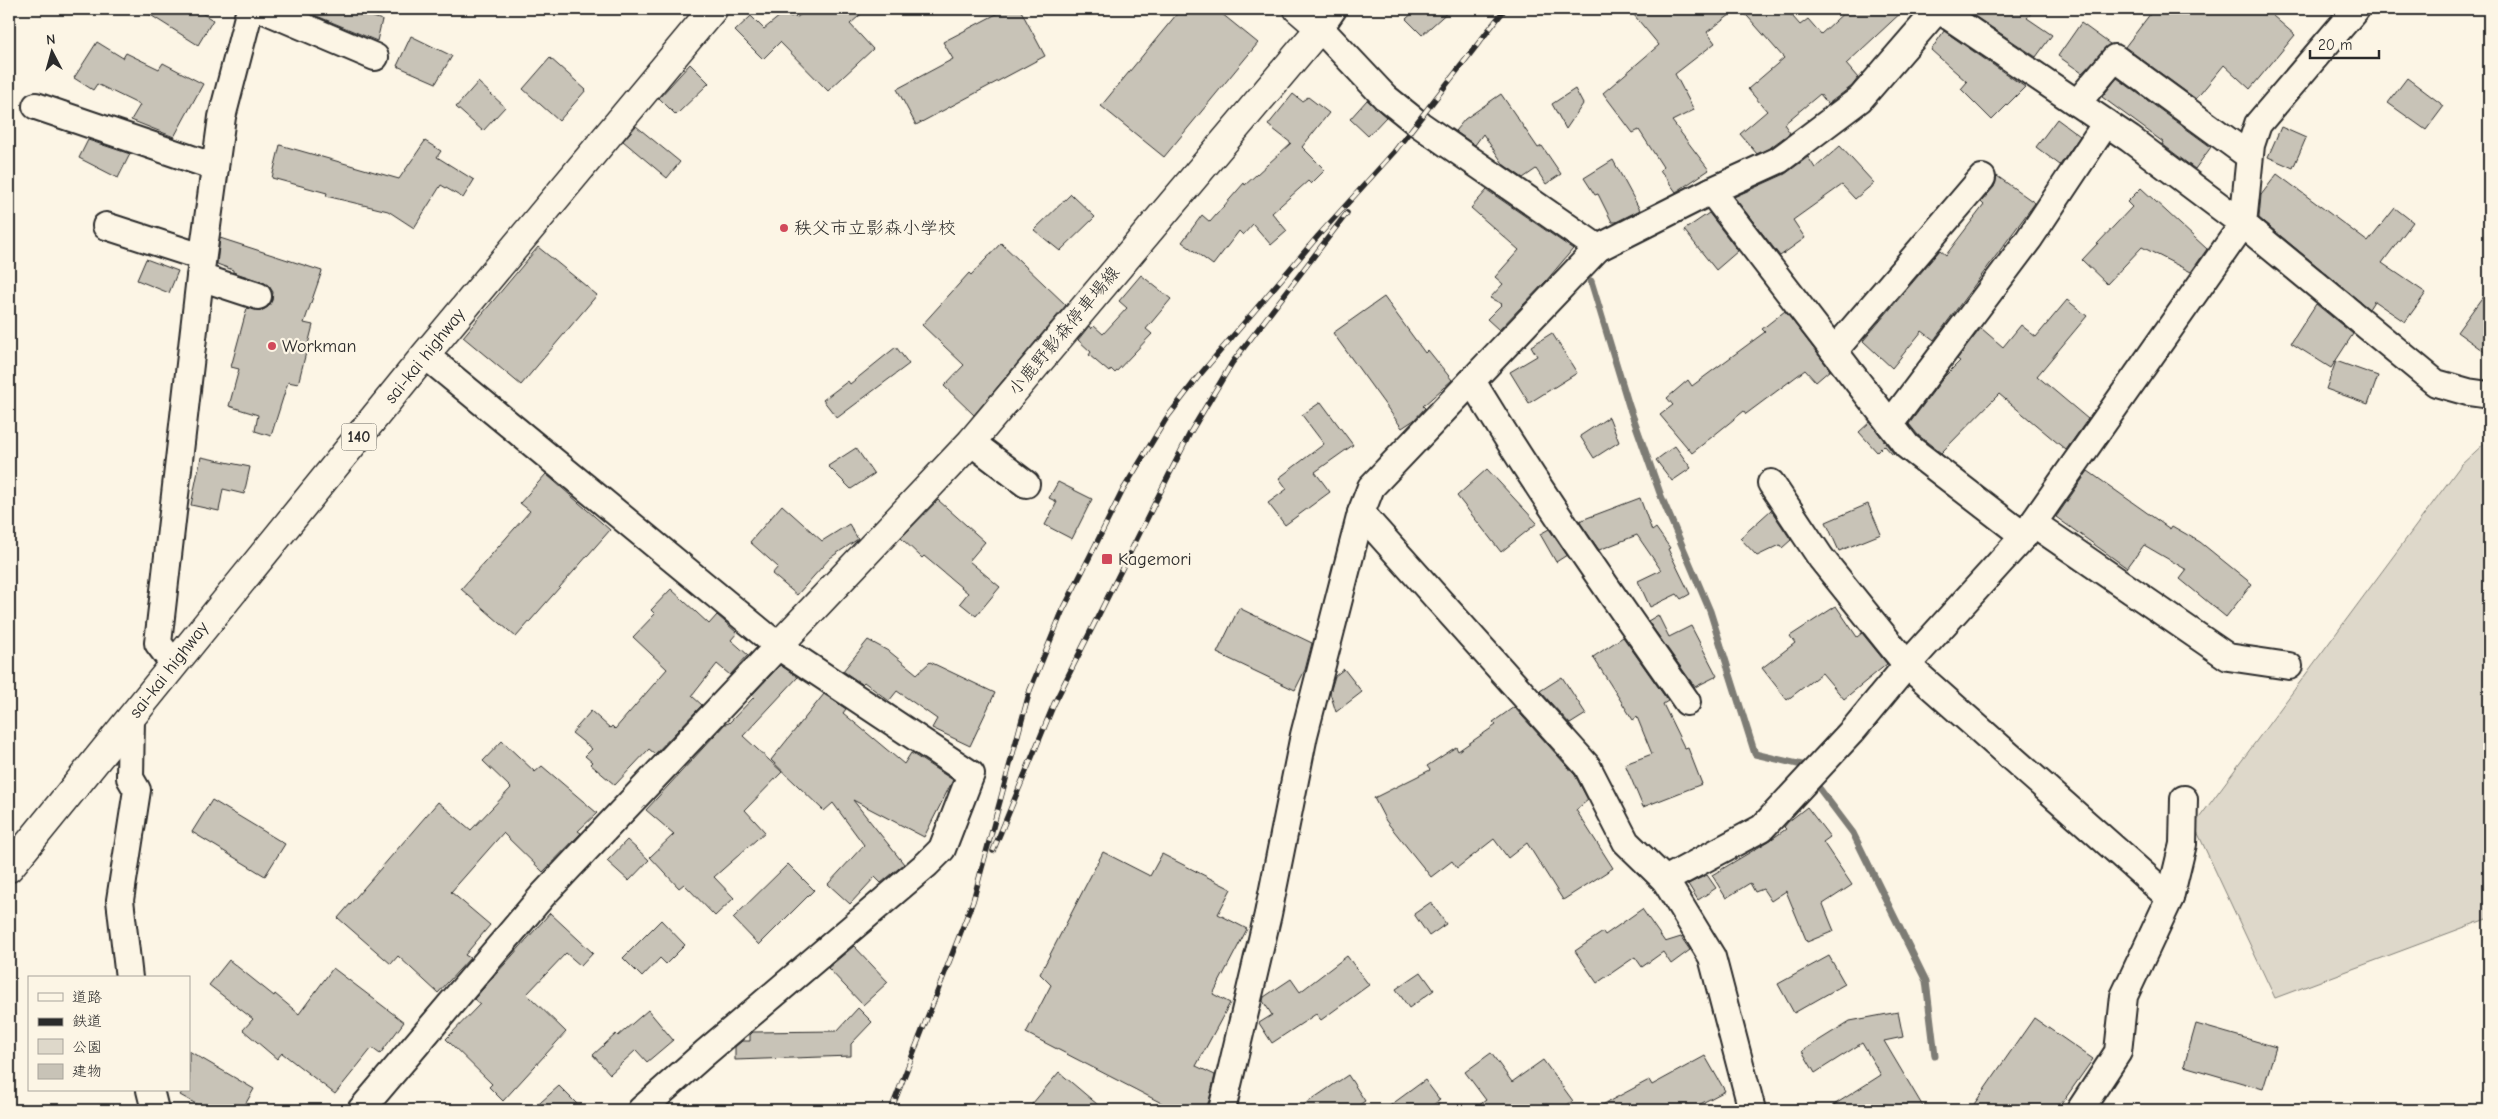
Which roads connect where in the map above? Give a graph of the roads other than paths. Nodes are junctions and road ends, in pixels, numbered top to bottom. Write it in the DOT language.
graph roads {
  1 [pos="713,9"];
  2 [pos="1298,9"];
  3 [pos="1938,9"];
  4 [pos="2356,9"];
  5 [pos="247,11"];
  6 [pos="1326,18"];
  7 [pos="375,57"];
  8 [pos="2077,103"];
  9 [pos="36,106"];
  10 [pos="2106,123"];
  11 [pos="2250,156"];
  12 [pos="215,167"];
  13 [pos="1982,178"];
  14 [pos="1711,191"];
  15 [pos="2243,224"];
  16 [pos="106,226"];
  17 [pos="1598,248"];
  18 [pos="201,267"];
  19 [pos="258,296"];
  20 [pos="1834,351"];
  21 [pos="425,355"];
  22 [pos="1472,381"];
  23 [pos="2489,395"];
  24 [pos="1890,424"];
  25 [pos="972,442"];
  26 [pos="1771,482"];
  27 [pos="1026,484"];
  28 [pos="1361,513"];
  29 [pos="2029,529"];
  30 [pos="778,646"];
  31 [pos="173,663"];
  32 [pos="1907,664"];
  33 [pos="2289,666"];
  34 [pos="1687,702"];
  35 [pos="131,718"];
  36 [pos="2184,799"];
  37 [pos="9,868"];
  38 [pos="1665,880"];
  39 [pos="2170,898"];
  40 [pos="129,976"];
  41 [pos="150,1092"];
  42 [pos="155,1110"];
  43 [pos="361,1110"];
  44 [pos="641,1110"];
  45 [pos="1222,1110"];
  46 [pos="1752,1110"];
  47 [pos="2080,1110"];
  1 -- 21 [label="main road, sai-kai highway / 140"];
  2 -- 6 [label="main road"];
  3 -- 8 [label="street"];
  3 -- 14 [label="street"];
  4 -- 11 [label="street"];
  5 -- 7 [label="street"];
  5 -- 12 [label="street"];
  6 -- 17 [label="street"];
  6 -- 25 [label="main road, 小鹿野影森停車場線"];
  8 -- 10 [label="street"];
  8 -- 11 [label="street"];
  9 -- 12 [label="street"];
  10 -- 15 [label="street"];
  10 -- 24 [label="street"];
  11 -- 15 [label="street"];
  12 -- 18 [label="street"];
  13 -- 20 [label="street"];
  14 -- 17 [label="street"];
  14 -- 20 [label="street"];
  15 -- 23 [label="street"];
  15 -- 29 [label="street"];
  16 -- 18 [label="street"];
  17 -- 22 [label="street"];
  18 -- 19 [label="street"];
  18 -- 31 [label="street"];
  20 -- 24 [label="street"];
  21 -- 30 [label="street"];
  21 -- 31 [label="main road, sai-kai highway / 140"];
  22 -- 28 [label="street"];
  22 -- 34 [label="street"];
  24 -- 29 [label="street"];
  25 -- 27 [label="street"];
  25 -- 30 [label="main road, 小鹿野影森停車場線"];
  26 -- 32 [label="street"];
  28 -- 38 [label="street"];
  28 -- 45 [label="street"];
  29 -- 32 [label="street"];
  29 -- 33 [label="street"];
  30 -- 43 [label="street"];
  30 -- 44 [label="street"];
  31 -- 35 [label="main road, sai-kai highway / 140"];
  32 -- 38 [label="street"];
  32 -- 39 [label="street"];
  35 -- 37 [label="main road, sai-kai highway / 140"];
  35 -- 40 [label="street"];
  36 -- 39 [label="street"];
  38 -- 46 [label="street"];
  39 -- 47 [label="street"];
  41 -- 42 [label="street"];
}
